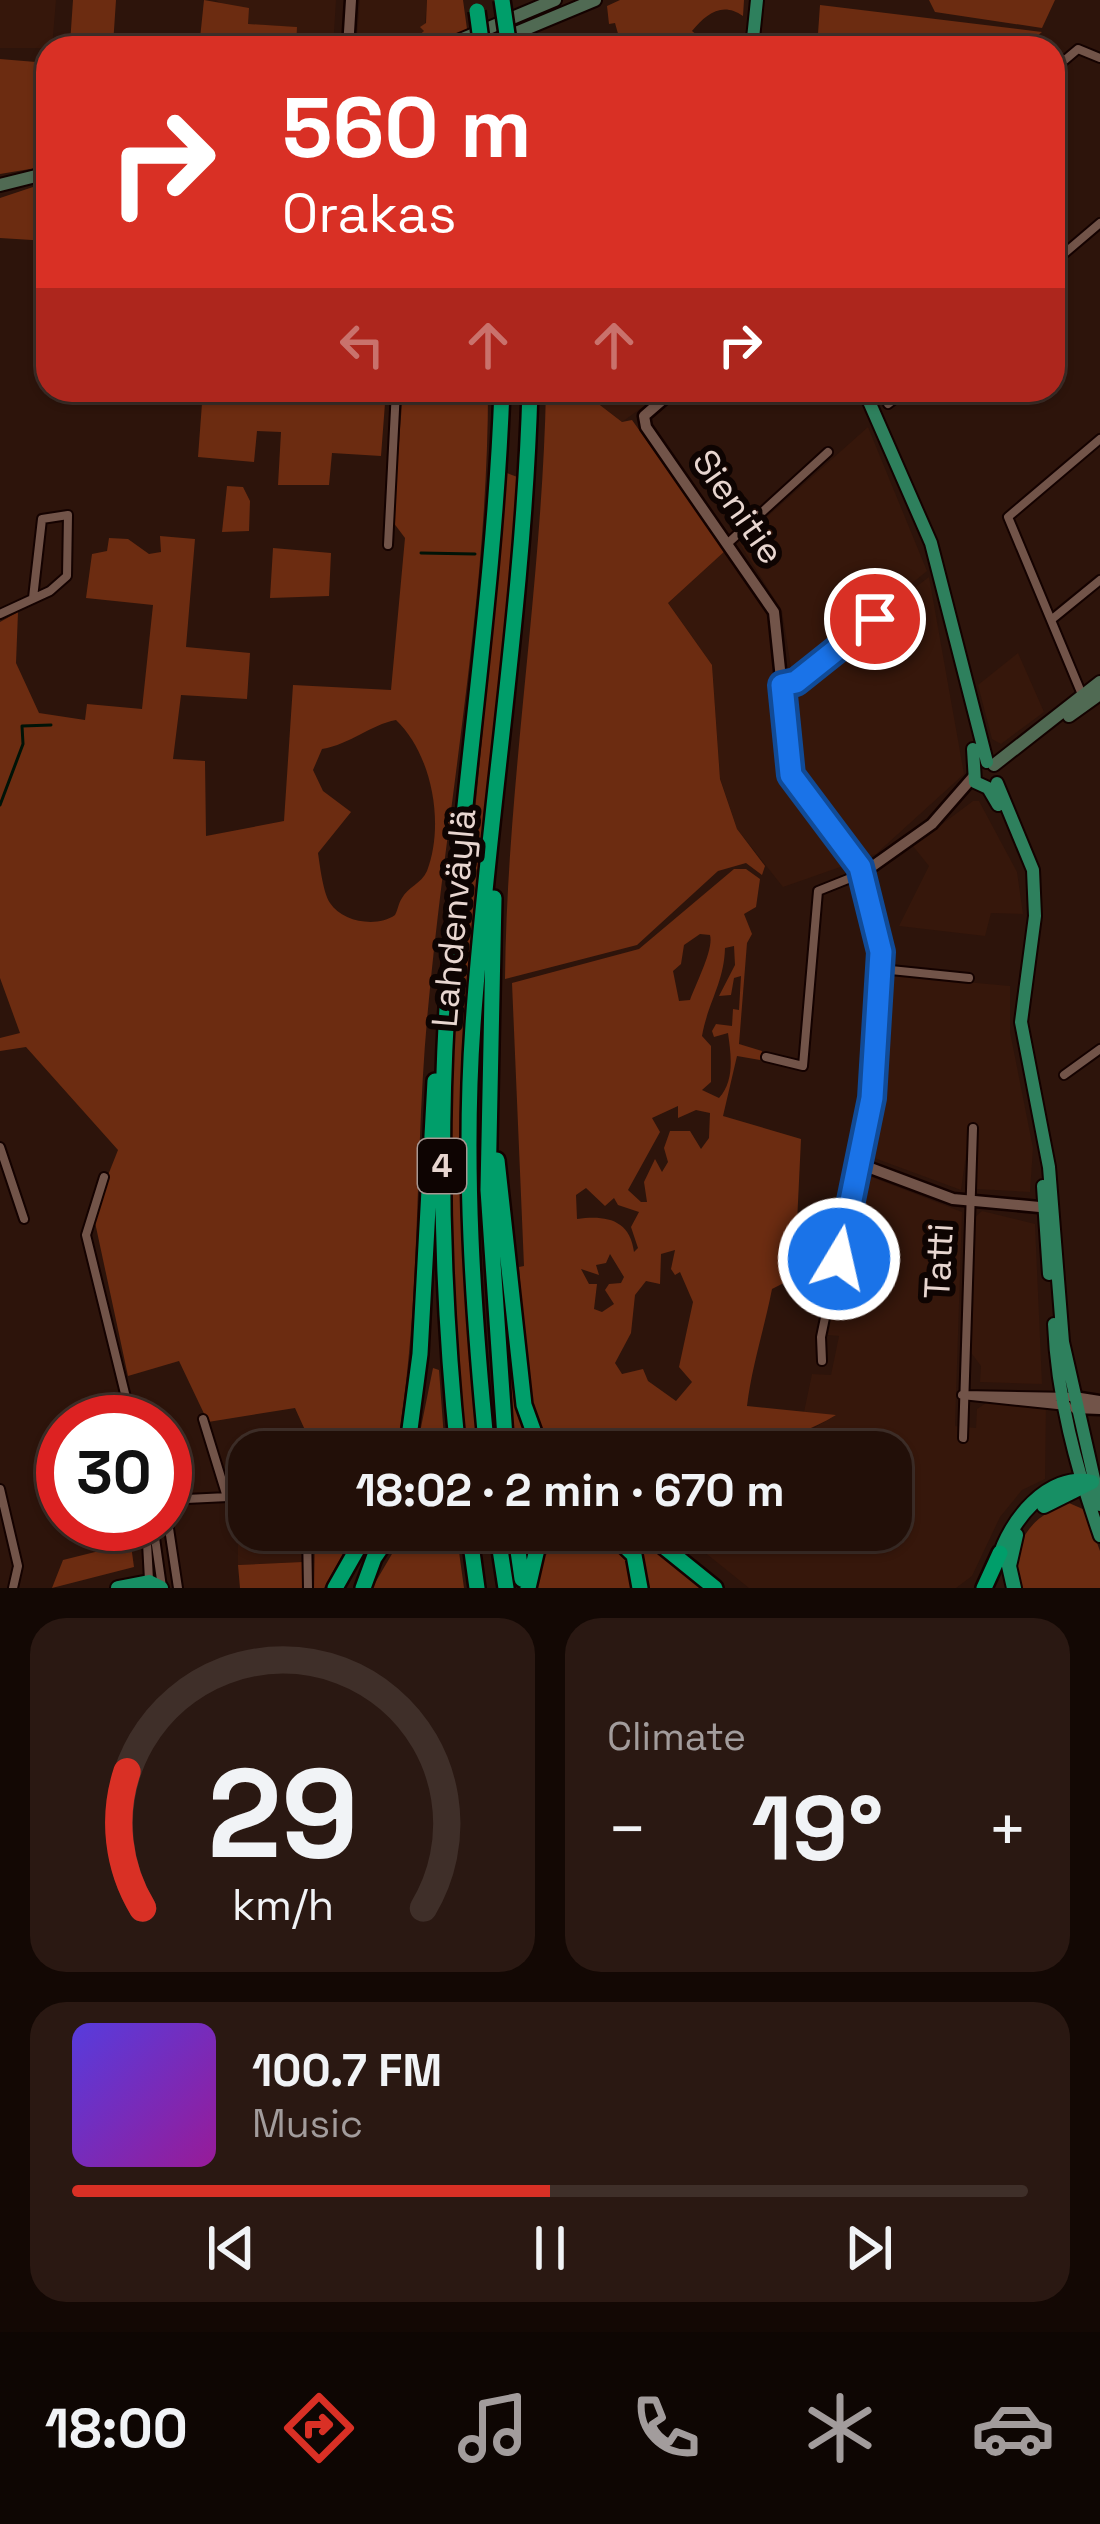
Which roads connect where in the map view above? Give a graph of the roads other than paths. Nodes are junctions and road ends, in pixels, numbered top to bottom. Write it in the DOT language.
graph roads {
  1 [pos="348,0"];
  2 [pos="502,0"];
  3 [pos="555,0"];
  4 [pos="595,0"];
  5 [pos="760,0"];
  6 [pos="477,5"];
  7 [pos="346,36"];
  8 [pos="470,36"];
  9 [pos="480,36"];
  10 [pos="507,36"];
  11 [pos="510,36"];
  12 [pos="753,36"];
  13 [pos="1100,58"];
  14 [pos="1065,60"];
  15 [pos="36,177"];
  16 [pos="2,184"];
  17 [pos="1100,223"];
  18 [pos="1065,252"];
  19 [pos="395,402"];
  20 [pos="501,402"];
  21 [pos="529,402"];
  22 [pos="660,402"];
  23 [pos="869,402"];
  24 [pos="891,402"];
  25 [pos="889,404"];
  26 [pos="1100,439"];
  27 [pos="828,452"];
  28 [pos="388,544"];
  29 [pos="727,544"];
  30 [pos="1100,580"];
  31 [pos="34,598"];
  32 [pos="890,610"];
  33 [pos="0,614"];
  34 [pos="1051,620"];
  35 [pos="1100,682"];
  36 [pos="782,685"];
  37 [pos="1100,694"];
  38 [pos="1084,700"];
  39 [pos="987,775"];
  40 [pos="494,805"];
  41 [pos="862,873"];
  42 [pos="451,953"];
  43 [pos="881,969"];
  44 [pos="969,978"];
  45 [pos="488,1031"];
  46 [pos="1100,1049"];
  47 [pos="766,1057"];
  48 [pos="1064,1076"];
  49 [pos="974,1128"];
  50 [pos="0,1147"];
  51 [pos="857,1163"];
  52 [pos="104,1177"];
  53 [pos="969,1202"];
  54 [pos="1048,1208"];
  55 [pos="24,1219"];
  56 [pos="822,1361"];
  57 [pos="125,1395"];
  58 [pos="962,1395"];
  59 [pos="1068,1401"];
  60 [pos="1100,1405"];
  61 [pos="203,1419"];
  62 [pos="410,1431"];
  63 [pos="457,1431"];
  64 [pos="485,1431"];
  65 [pos="504,1431"];
  66 [pos="533,1431"];
  67 [pos="963,1438"];
  68 [pos="1086,1484"];
  69 [pos="0,1489"];
  70 [pos="227,1497"];
  71 [pos="192,1499"];
  72 [pos="1100,1504"];
  73 [pos="1100,1536"];
  74 [pos="152,1551"];
  75 [pos="172,1551"];
  76 [pos="307,1551"];
  77 [pos="359,1551"];
  78 [pos="367,1551"];
  79 [pos="379,1551"];
  80 [pos="472,1551"];
  81 [pos="500,1551"];
  82 [pos="519,1551"];
  83 [pos="535,1551"];
  84 [pos="630,1551"];
  85 [pos="671,1551"];
  86 [pos="1000,1553"];
  87 [pos="156,1586"];
  88 [pos="13,1588"];
  89 [pos="118,1588"];
  90 [pos="178,1588"];
  91 [pos="308,1588"];
  92 [pos="335,1588"];
  93 [pos="359,1588"];
  94 [pos="478,1588"];
  95 [pos="506,1588"];
  96 [pos="526,1588"];
  97 [pos="640,1588"];
  98 [pos="720,1588"];
  99 [pos="988,1588"];
  100 [pos="1014,1588"];
  1 -- 7 [label="street"];
  2 -- 10 [label="highway, bridge"];
  3 -- 8 [label="main road"];
  4 -- 11 [label="main road"];
  5 -- 12 [label="main road"];
  6 -- 9 [label="highway, bridge"];
  13 -- 14 [label="street"];
  15 -- 16 [label="main road"];
  17 -- 18 [label="street"];
  19 -- 28 [label="street"];
  20 -- 42 [label="highway, Lahdenväylä / 4"];
  21 -- 40 [label="highway, Lahdenväylä / 4"];
  22 -- 29 [label="street, Sienitie"];
  23 -- 39 [label="main road"];
  24 -- 25 [label="street"];
  26 -- 34 [label="street"];
  27 -- 29 [label="street"];
  29 -- 36 [label="street, Sienitie"];
  30 -- 34 [label="street"];
  31 -- 31 [label="street"];
  31 -- 33 [label="street"];
  32 -- 36 [label="street"];
  34 -- 38 [label="street"];
  35 -- 38 [label="main road"];
  36 -- 41 [label="street, Sienitie"];
  37 -- 38 [label="main road"];
  38 -- 39 [label="main road"];
  39 -- 41 [label="street"];
  39 -- 54 [label="main road"];
  40 -- 45 [label="highway"];
  40 -- 64 [label="highway, Lahdenväylä / 4"];
  41 -- 43 [label="street, Sienitie"];
  41 -- 47 [label="street"];
  42 -- 62 [label="highway"];
  42 -- 63 [label="highway, Lahdenväylä / 4"];
  43 -- 44 [label="street"];
  43 -- 51 [label="street, Sienitie"];
  45 -- 65 [label="highway"];
  45 -- 66 [label="highway"];
  46 -- 48 [label="street"];
  49 -- 53 [label="street, Tatti"];
  50 -- 55 [label="street"];
  51 -- 53 [label="street"];
  51 -- 56 [label="street, Sienitie"];
  52 -- 57 [label="street"];
  53 -- 54 [label="street"];
  53 -- 58 [label="street, Tatti"];
  54 -- 59 [label="main road"];
  58 -- 59 [label="street"];
  58 -- 67 [label="street, Tatti"];
  59 -- 60 [label="street"];
  59 -- 68 [label="main road"];
  61 -- 70 [label="street"];
  68 -- 72 [label="main road"];
  68 -- 73 [label="main road"];
  68 -- 86 [label="highway"];
  68 -- 100 [label="highway"];
  69 -- 88 [label="street"];
  70 -- 71 [label="street"];
  74 -- 87 [label="street"];
  75 -- 90 [label="street"];
  76 -- 91 [label="street"];
  77 -- 92 [label="highway"];
  78 -- 93 [label="highway"];
  79 -- 93 [label="highway"];
  80 -- 94 [label="highway"];
  81 -- 95 [label="highway"];
  82 -- 96 [label="highway"];
  83 -- 96 [label="highway"];
  84 -- 97 [label="highway"];
  85 -- 98 [label="highway"];
  86 -- 99 [label="highway"];
  87 -- 89 [label="highway"];
}
